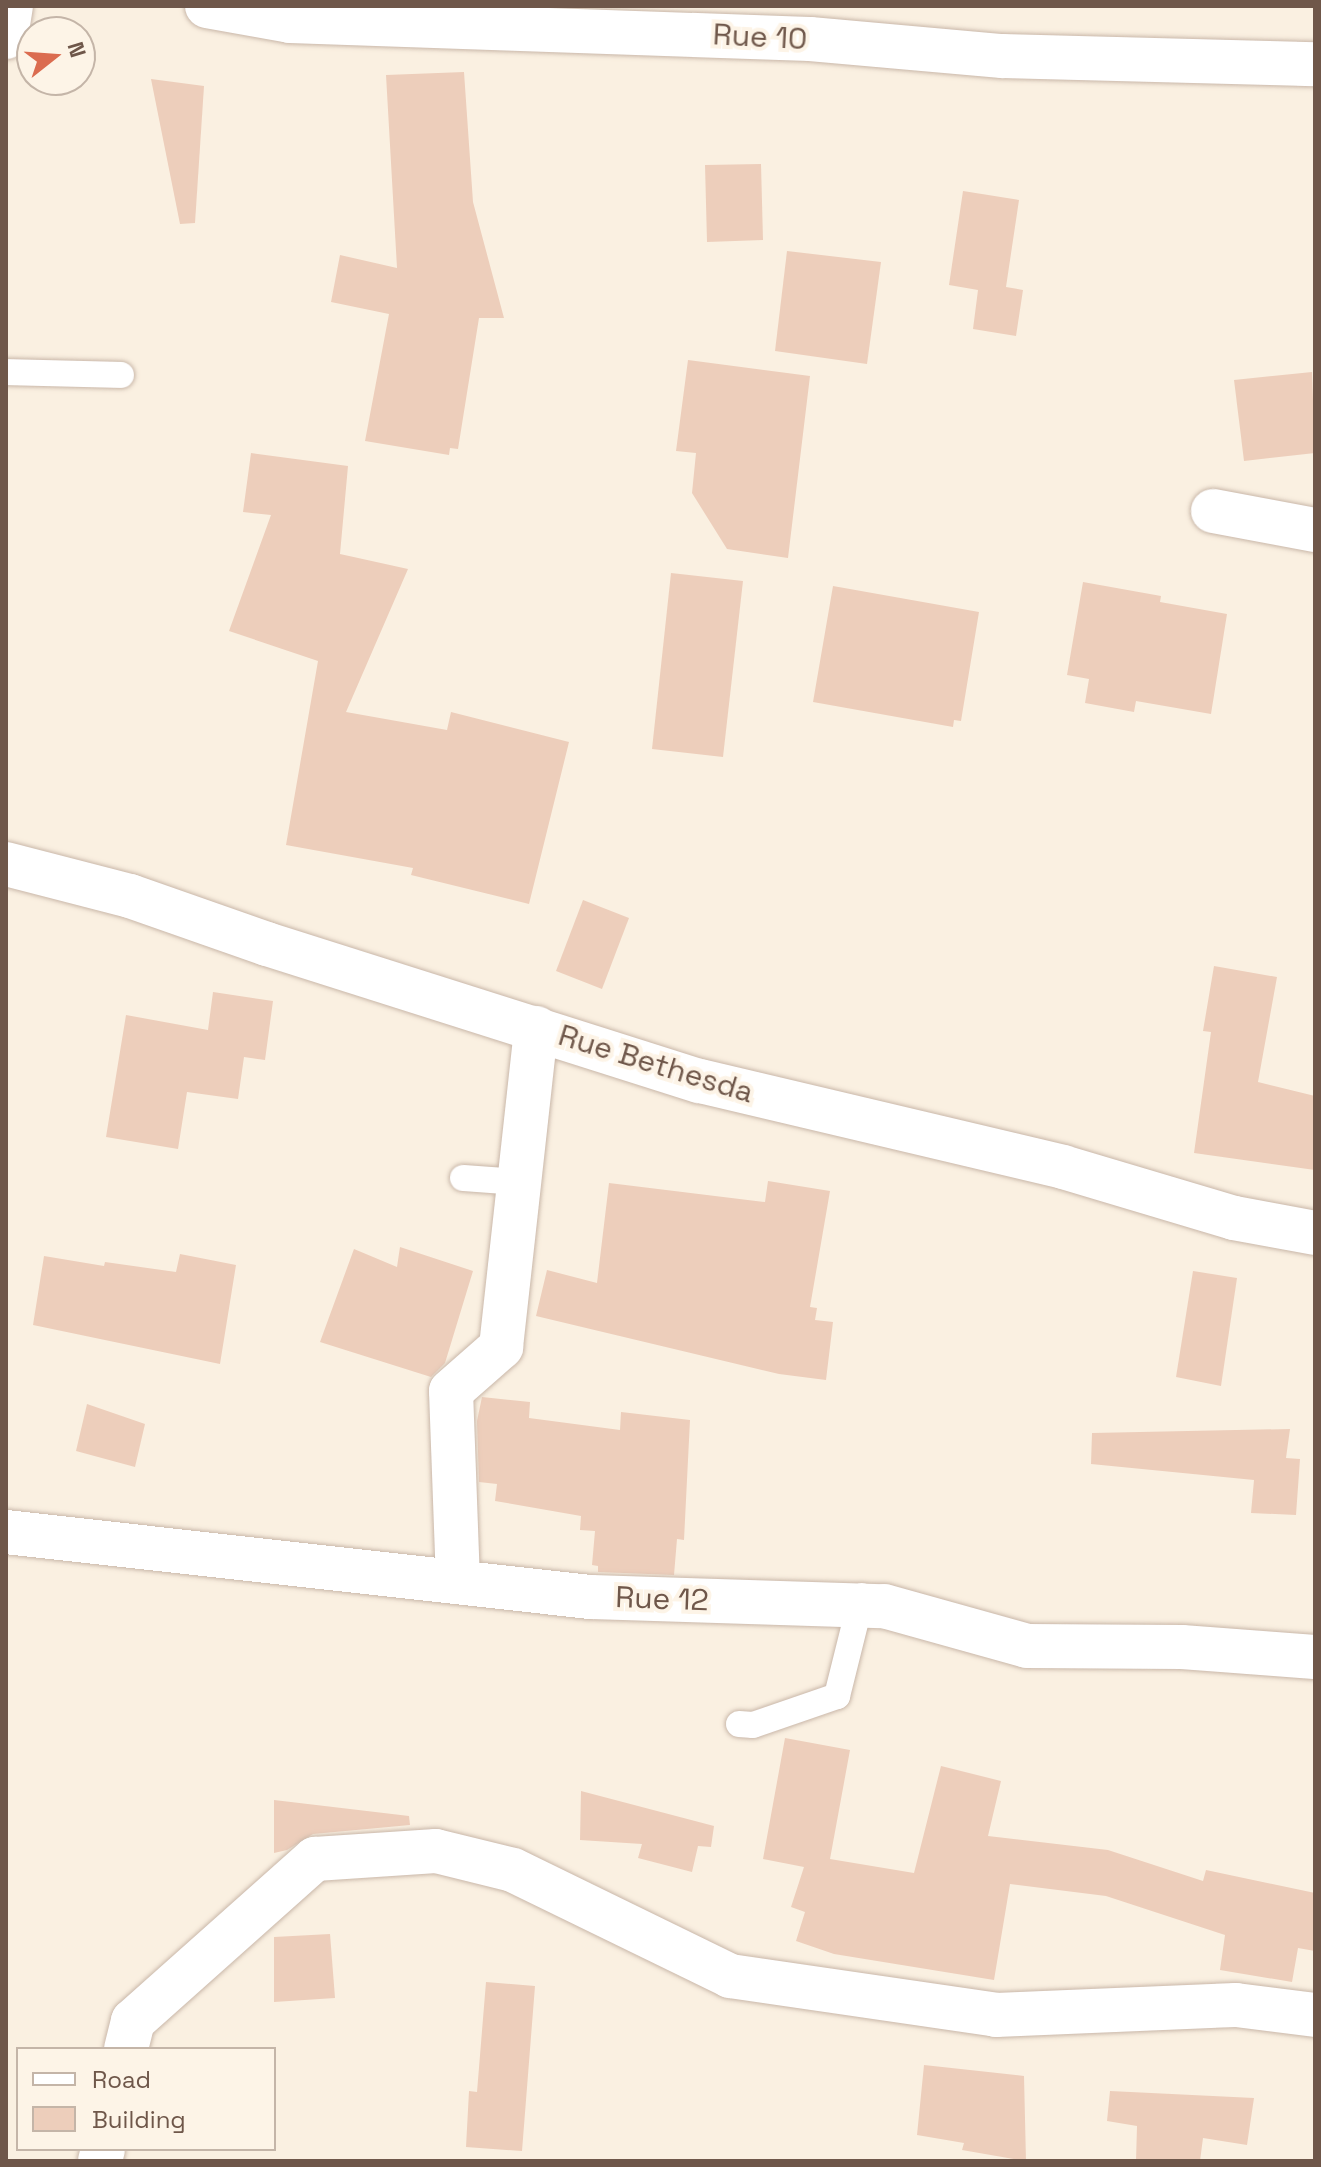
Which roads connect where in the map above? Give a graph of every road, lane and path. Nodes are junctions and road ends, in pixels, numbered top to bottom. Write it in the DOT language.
graph roads {
  1 [pos="11,6"];
  2 [pos="207,6"];
  3 [pos="6,37"];
  4 [pos="1315,64"];
  5 [pos="6,372"];
  6 [pos="121,375"];
  7 [pos="1213,511"];
  8 [pos="1315,530"];
  9 [pos="6,864"];
  10 [pos="536,1028"];
  11 [pos="463,1178"];
  12 [pos="519,1182"];
  13 [pos="1315,1233"];
  14 [pos="6,1532"];
  15 [pos="458,1582"];
  16 [pos="861,1600"];
  17 [pos="1315,1657"];
  18 [pos="739,1724"];
  19 [pos="1315,2015"];
  20 [pos="130,2035"];
  1 -- 3 [label="street"];
  2 -- 4 [label="street, Rue 10"];
  5 -- 6 [label="lane"];
  7 -- 8 [label="street"];
  9 -- 10 [label="street, Rue Bethesda"];
  10 -- 12 [label="street"];
  10 -- 13 [label="street, Rue Bethesda"];
  11 -- 12 [label="lane"];
  12 -- 15 [label="street"];
  14 -- 15 [label="street, Rue 12"];
  15 -- 16 [label="street, Rue 12"];
  16 -- 17 [label="street, Rue 12"];
  16 -- 18 [label="lane"];
  19 -- 20 [label="street"];
}
